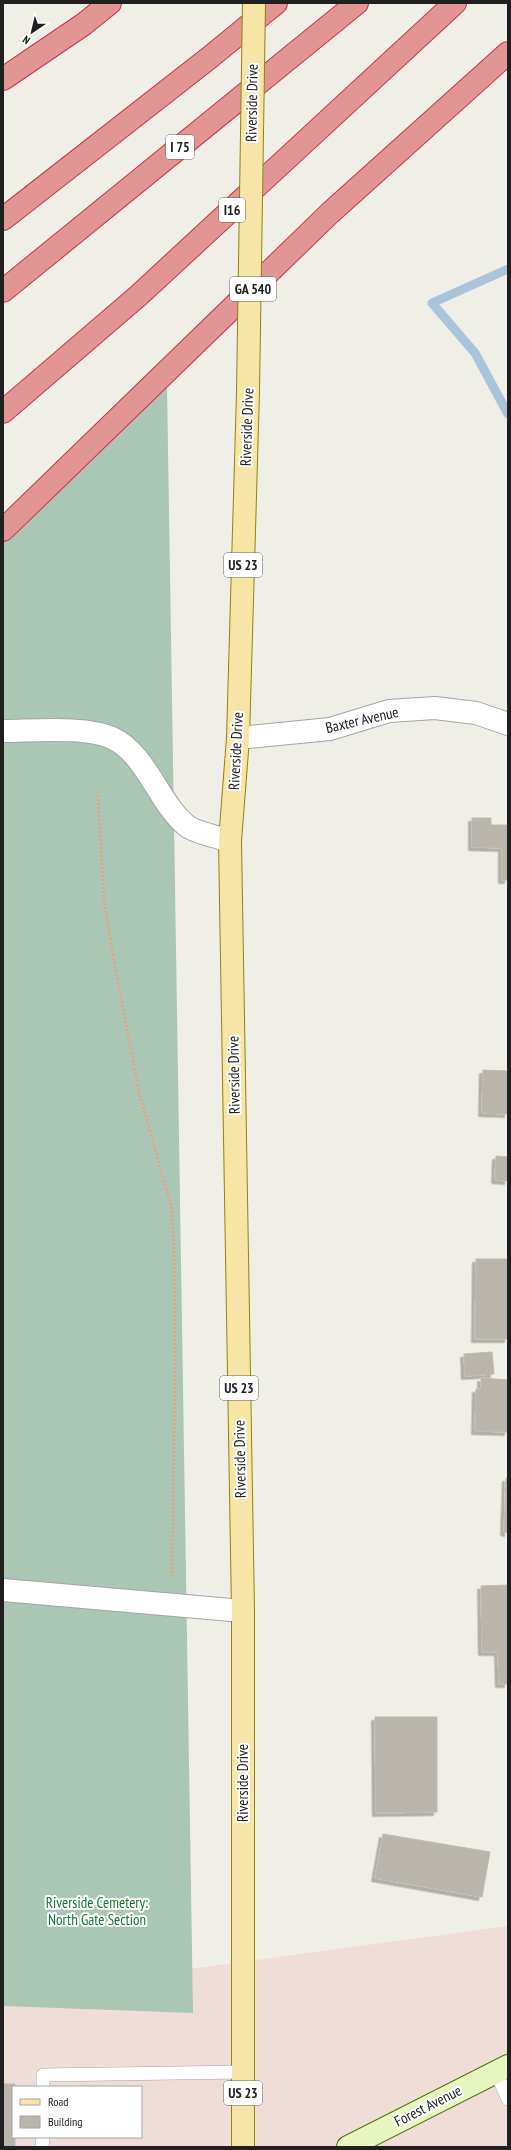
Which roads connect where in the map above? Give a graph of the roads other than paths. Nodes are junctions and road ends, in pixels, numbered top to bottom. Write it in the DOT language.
graph roads {
  1 [pos="110,3"];
  2 [pos="254,3"];
  3 [pos="276,3"];
  4 [pos="358,3"];
  5 [pos="456,3"];
  6 [pos="508,53"];
  7 [pos="3,79"];
  8 [pos="3,218"];
  9 [pos="3,291"];
  10 [pos="3,412"];
  11 [pos="3,530"];
  12 [pos="508,724"];
  13 [pos="3,731"];
  14 [pos="238,738"];
  15 [pos="230,841"];
  16 [pos="3,1590"];
  17 [pos="243,1610"];
  18 [pos="502,2069"];
  19 [pos="243,2072"];
  20 [pos="43,2086"];
  21 [pos="508,2099"];
  22 [pos="360,2144"];
  23 [pos="243,2147"];
  1 -- 7 [label="highway"];
  2 -- 14 [label="main road, Riverside Drive / US 23, bridge"];
  3 -- 8 [label="highway"];
  4 -- 9 [label="highway, I 75"];
  5 -- 10 [label="highway, I16"];
  6 -- 11 [label="highway, GA 540"];
  12 -- 14 [label="street, Baxter Avenue"];
  13 -- 15 [label="street"];
  14 -- 15 [label="main road, Riverside Drive / US 23"];
  15 -- 17 [label="main road, Riverside Drive / US 23"];
  16 -- 17 [label="street"];
  17 -- 19 [label="main road, Riverside Drive / US 23"];
  18 -- 21 [label="lane"];
  18 -- 22 [label="street, Forest Avenue"];
  19 -- 20 [label="lane"];
  19 -- 23 [label="main road, Riverside Drive / US 23"];
}
